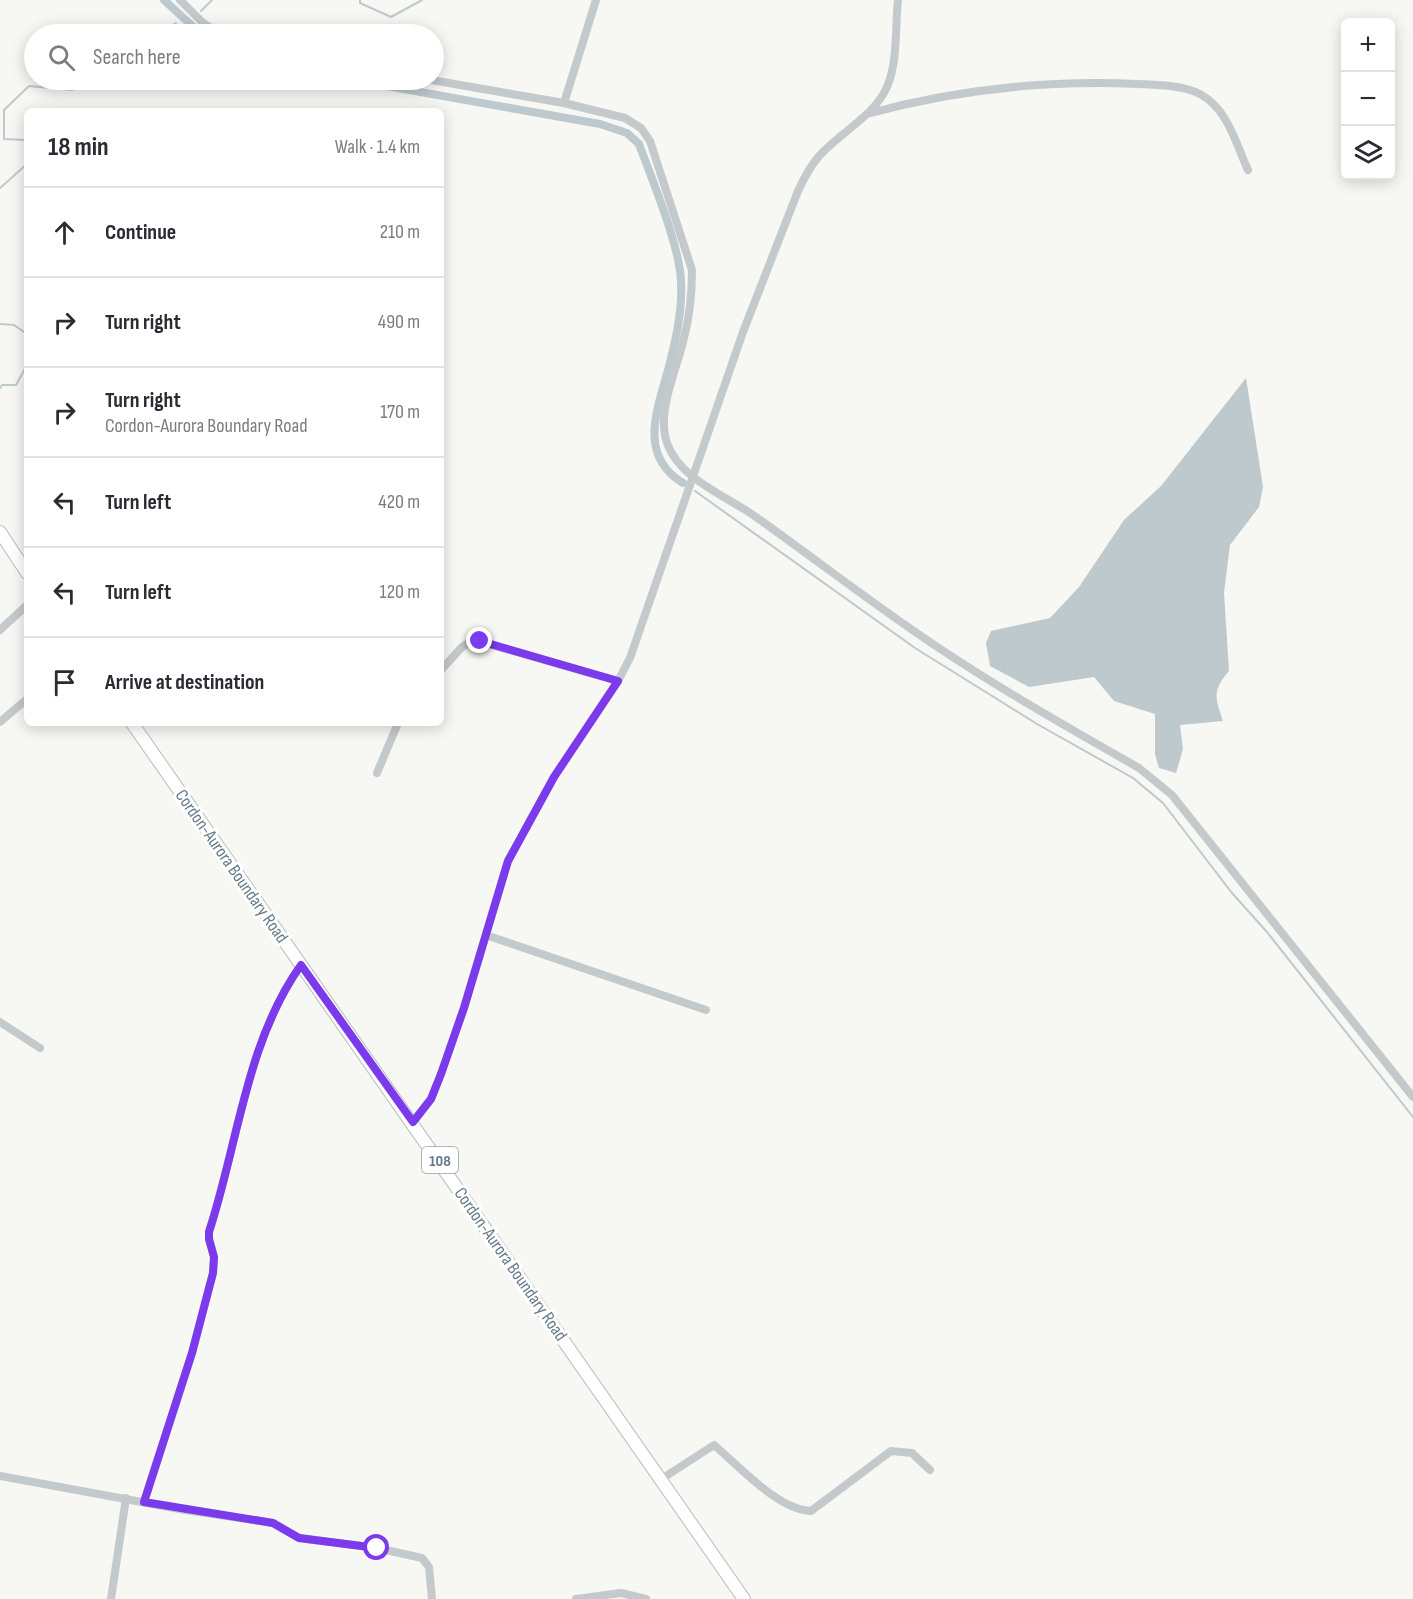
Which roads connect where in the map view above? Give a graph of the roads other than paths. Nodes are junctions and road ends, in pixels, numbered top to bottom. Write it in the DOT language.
graph roads {
  1 [pos="180,0"];
  2 [pos="596,0"];
  3 [pos="898,0"];
  4 [pos="205,24"];
  5 [pos="444,82"];
  6 [pos="564,103"];
  7 [pos="864,115"];
  8 [pos="1248,170"];
  9 [pos="693,477"];
  10 [pos="0,532"];
  11 [pos="24,568"];
  12 [pos="24,608"];
  13 [pos="0,630"];
  14 [pos="444,667"];
  15 [pos="618,681"];
  16 [pos="24,702"];
  17 [pos="0,722"];
  18 [pos="134,726"];
  19 [pos="397,726"];
  20 [pos="377,773"];
  21 [pos="486,935"];
  22 [pos="301,965"];
  23 [pos="706,1010"];
  24 [pos="0,1022"];
  25 [pos="40,1048"];
  26 [pos="1413,1097"];
  27 [pos="413,1122"];
  28 [pos="930,1470"];
  29 [pos="0,1476"];
  30 [pos="660,1480"];
  31 [pos="126,1498"];
  32 [pos="144,1502"];
  33 [pos="600,1597"];
  34 [pos="111,1599"];
  35 [pos="433,1599"];
  36 [pos="576,1599"];
  37 [pos="646,1599"];
  38 [pos="744,1599"];
  1 -- 4 [label="street"];
  2 -- 6 [label="street"];
  3 -- 7 [label="street"];
  5 -- 6 [label="street"];
  6 -- 9 [label="street"];
  7 -- 8 [label="street"];
  7 -- 9 [label="street"];
  9 -- 15 [label="street"];
  9 -- 26 [label="street"];
  10 -- 11 [label="main road"];
  12 -- 13 [label="street"];
  14 -- 15 [label="street"];
  15 -- 21 [label="street"];
  16 -- 17 [label="street"];
  18 -- 22 [label="main road, Cordon-Aurora Boundary Road / 108"];
  19 -- 20 [label="street"];
  21 -- 23 [label="street"];
  21 -- 27 [label="street"];
  22 -- 27 [label="main road, Cordon-Aurora Boundary Road / 108"];
  22 -- 32 [label="street"];
  24 -- 25 [label="street"];
  27 -- 30 [label="main road, Cordon-Aurora Boundary Road / 108"];
  28 -- 30 [label="street"];
  29 -- 31 [label="street"];
  30 -- 38 [label="main road, Cordon-Aurora Boundary Road / 108"];
  31 -- 32 [label="street"];
  31 -- 34 [label="street"];
  32 -- 35 [label="street"];
  33 -- 36 [label="street"];
  33 -- 37 [label="street"];
}
